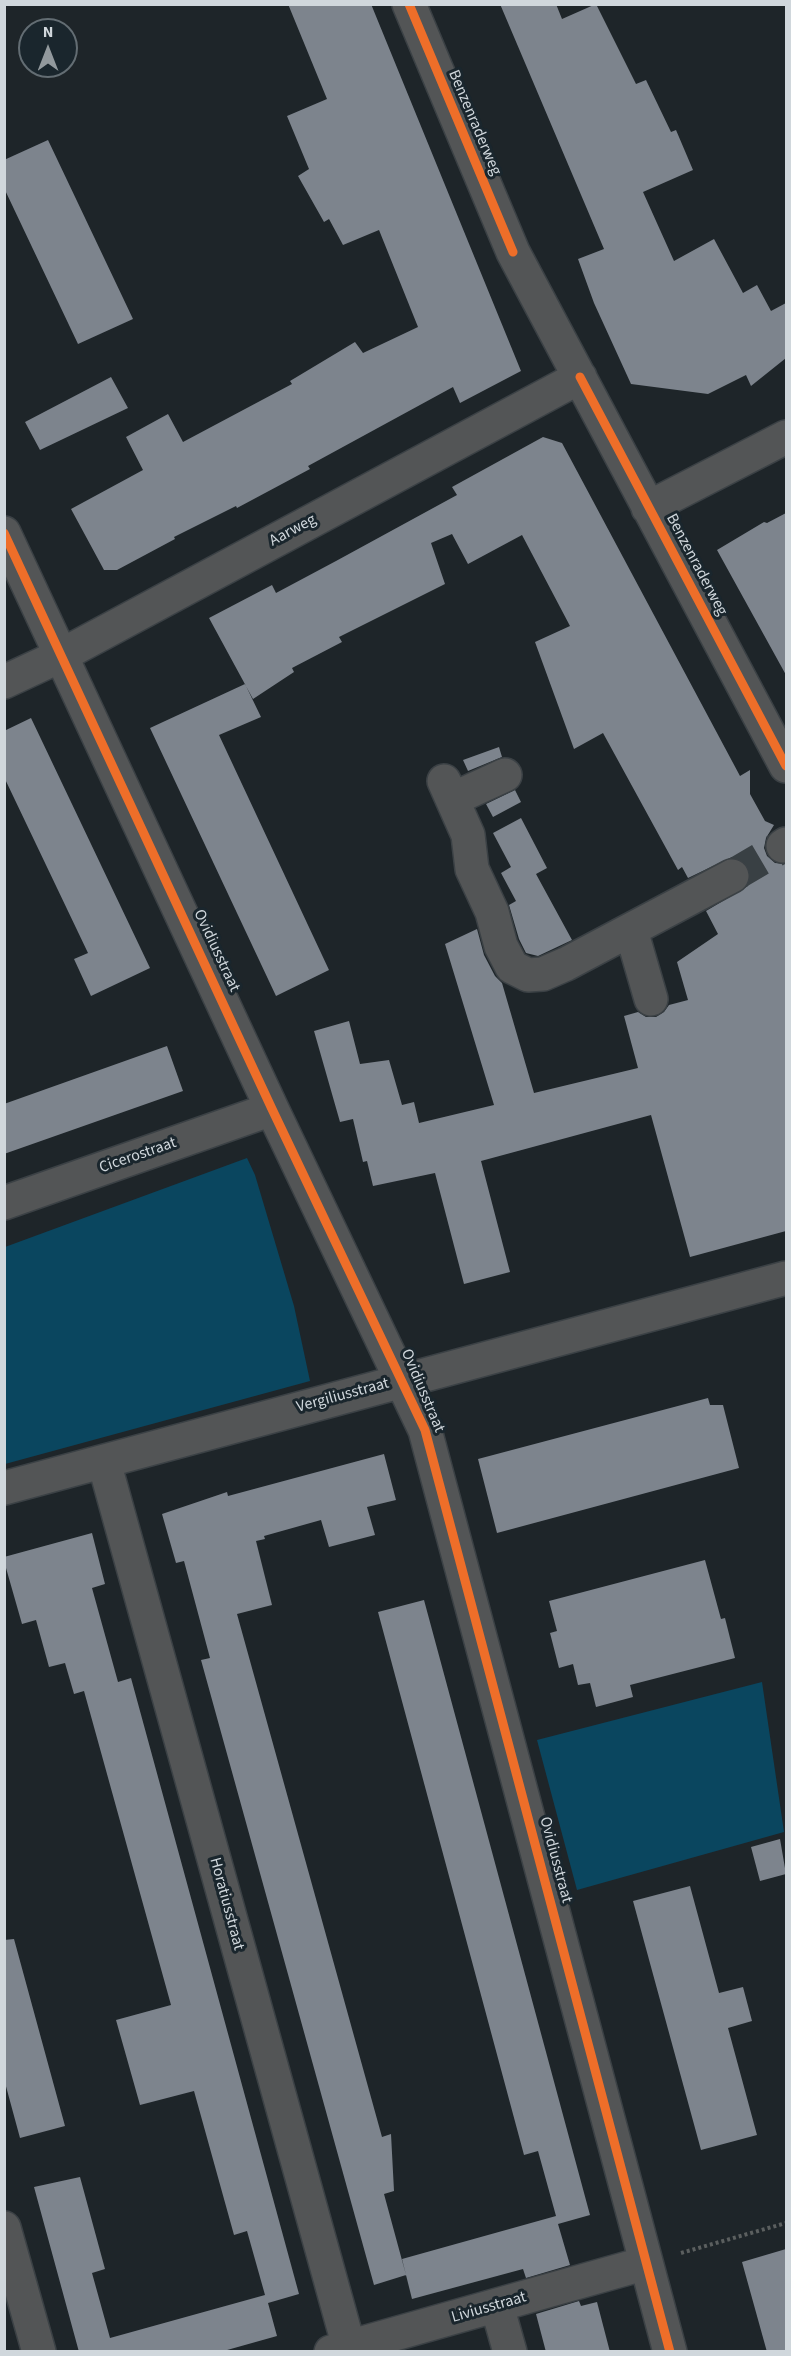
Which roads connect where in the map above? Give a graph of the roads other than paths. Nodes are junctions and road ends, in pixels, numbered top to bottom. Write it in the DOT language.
graph roads {
  1 [pos="409,4"];
  2 [pos="580,377"];
  3 [pos="786,437"];
  4 [pos="648,508"];
  5 [pos="4,533"];
  6 [pos="62,655"];
  7 [pos="4,682"];
  8 [pos="786,766"];
  9 [pos="505,775"];
  10 [pos="732,876"];
  11 [pos="631,930"];
  12 [pos="651,999"];
  13 [pos="272,1109"];
  14 [pos="4,1203"];
  15 [pos="786,1278"];
  16 [pos="403,1379"];
  17 [pos="104,1462"];
  18 [pos="4,1488"];
  19 [pos="4,2228"];
  20 [pos="646,2263"];
  21 [pos="497,2306"];
  22 [pos="340,2349"];
  23 [pos="39,2352"];
  24 [pos="510,2352"];
  25 [pos="670,2352"];
  1 -- 2 [label="street, Benzenraderweg"];
  2 -- 4 [label="street, Benzenraderweg"];
  2 -- 6 [label="street, Aarweg"];
  3 -- 4 [label="street"];
  4 -- 8 [label="street, Benzenraderweg"];
  5 -- 6 [label="street, Ovidiusstraat"];
  6 -- 7 [label="street, Aarweg"];
  6 -- 13 [label="street, Ovidiusstraat"];
  9 -- 11 [label="street"];
  10 -- 11 [label="street"];
  11 -- 12 [label="street"];
  13 -- 14 [label="street, Cicerostraat"];
  13 -- 16 [label="street, Ovidiusstraat"];
  15 -- 16 [label="street, Vergiliusstraat"];
  16 -- 17 [label="street, Vergiliusstraat"];
  16 -- 20 [label="street, Ovidiusstraat"];
  17 -- 18 [label="street, Vergiliusstraat"];
  17 -- 22 [label="street, Horatiusstraat"];
  19 -- 23 [label="street"];
  20 -- 21 [label="street, Liviusstraat"];
  20 -- 25 [label="street, Ovidiusstraat"];
  21 -- 22 [label="street, Liviusstraat"];
  21 -- 24 [label="street"];
}
